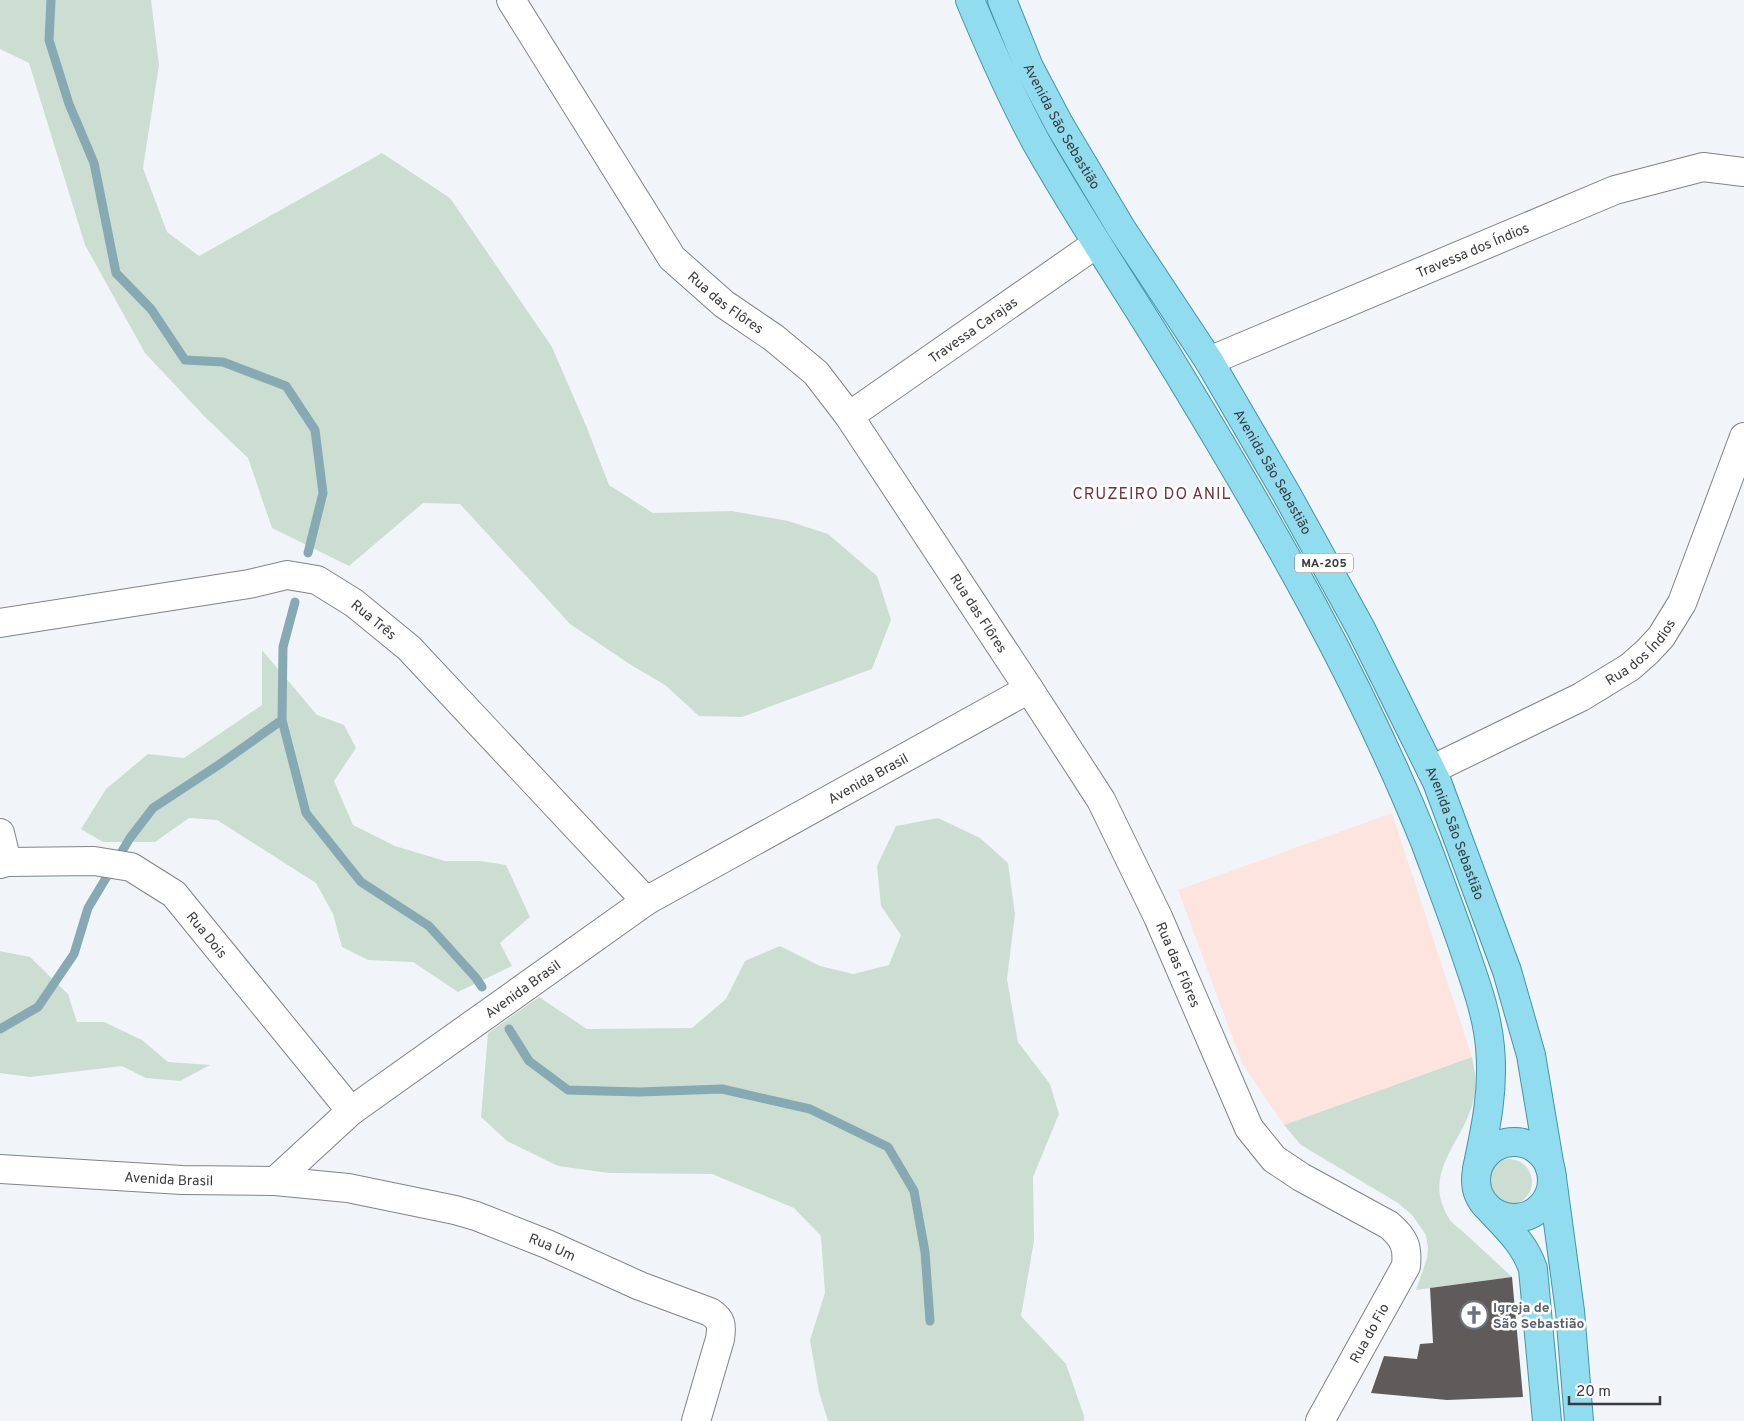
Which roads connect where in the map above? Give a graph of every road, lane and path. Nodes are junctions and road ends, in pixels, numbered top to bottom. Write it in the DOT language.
graph roads {
  1 [pos="511,0"];
  2 [pos="970,0"];
  3 [pos="1002,0"];
  4 [pos="1744,172"];
  5 [pos="1096,244"];
  6 [pos="1209,362"];
  7 [pos="849,416"];
  8 [pos="1744,437"];
  9 [pos="0,624"];
  10 [pos="1029,689"];
  11 [pos="1431,770"];
  12 [pos="0,833"];
  13 [pos="4,863"];
  14 [pos="646,901"];
  15 [pos="351,1111"];
  16 [pos="0,1168"];
  17 [pos="1477,1169"];
  18 [pos="1551,1173"];
  19 [pos="275,1181"];
  20 [pos="1492,1212"];
  21 [pos="1405,1242"];
  22 [pos="696,1421"];
  23 [pos="1320,1421"];
  24 [pos="1547,1421"];
  25 [pos="1579,1421"];
  1 -- 7 [label="street, Rua das Flôres"];
  2 -- 5 [label="main road, MA-205"];
  3 -- 6 [label="main road, Avenida São Sebastião / MA-205"];
  4 -- 6 [label="street, Travessa dos Índios"];
  5 -- 7 [label="street, Travessa Carajas"];
  5 -- 17 [label="main road, MA-205"];
  6 -- 11 [label="main road, Avenida São Sebastião / MA-205"];
  7 -- 10 [label="street, Rua das Flôres"];
  8 -- 11 [label="street, Rua dos Índios"];
  9 -- 14 [label="street, Rua Três"];
  10 -- 14 [label="street, Avenida Brasil"];
  10 -- 21 [label="street, Rua das Flôres"];
  11 -- 18 [label="main road, Avenida São Sebastião / MA-205"];
  12 -- 13 [label="street"];
  13 -- 15 [label="street, Rua Dois"];
  14 -- 15 [label="street, Avenida Brasil"];
  15 -- 19 [label="street, Avenida Brasil"];
  16 -- 19 [label="street, Avenida Brasil"];
  17 -- 18 [label="main road"];
  17 -- 20 [label="main road"];
  18 -- 20 [label="main road"];
  18 -- 25 [label="main road, Avenida São Sebastião / MA-205"];
  19 -- 22 [label="street, Rua Um"];
  20 -- 24 [label="main road"];
  21 -- 23 [label="street, Rua do Fio"];
}
